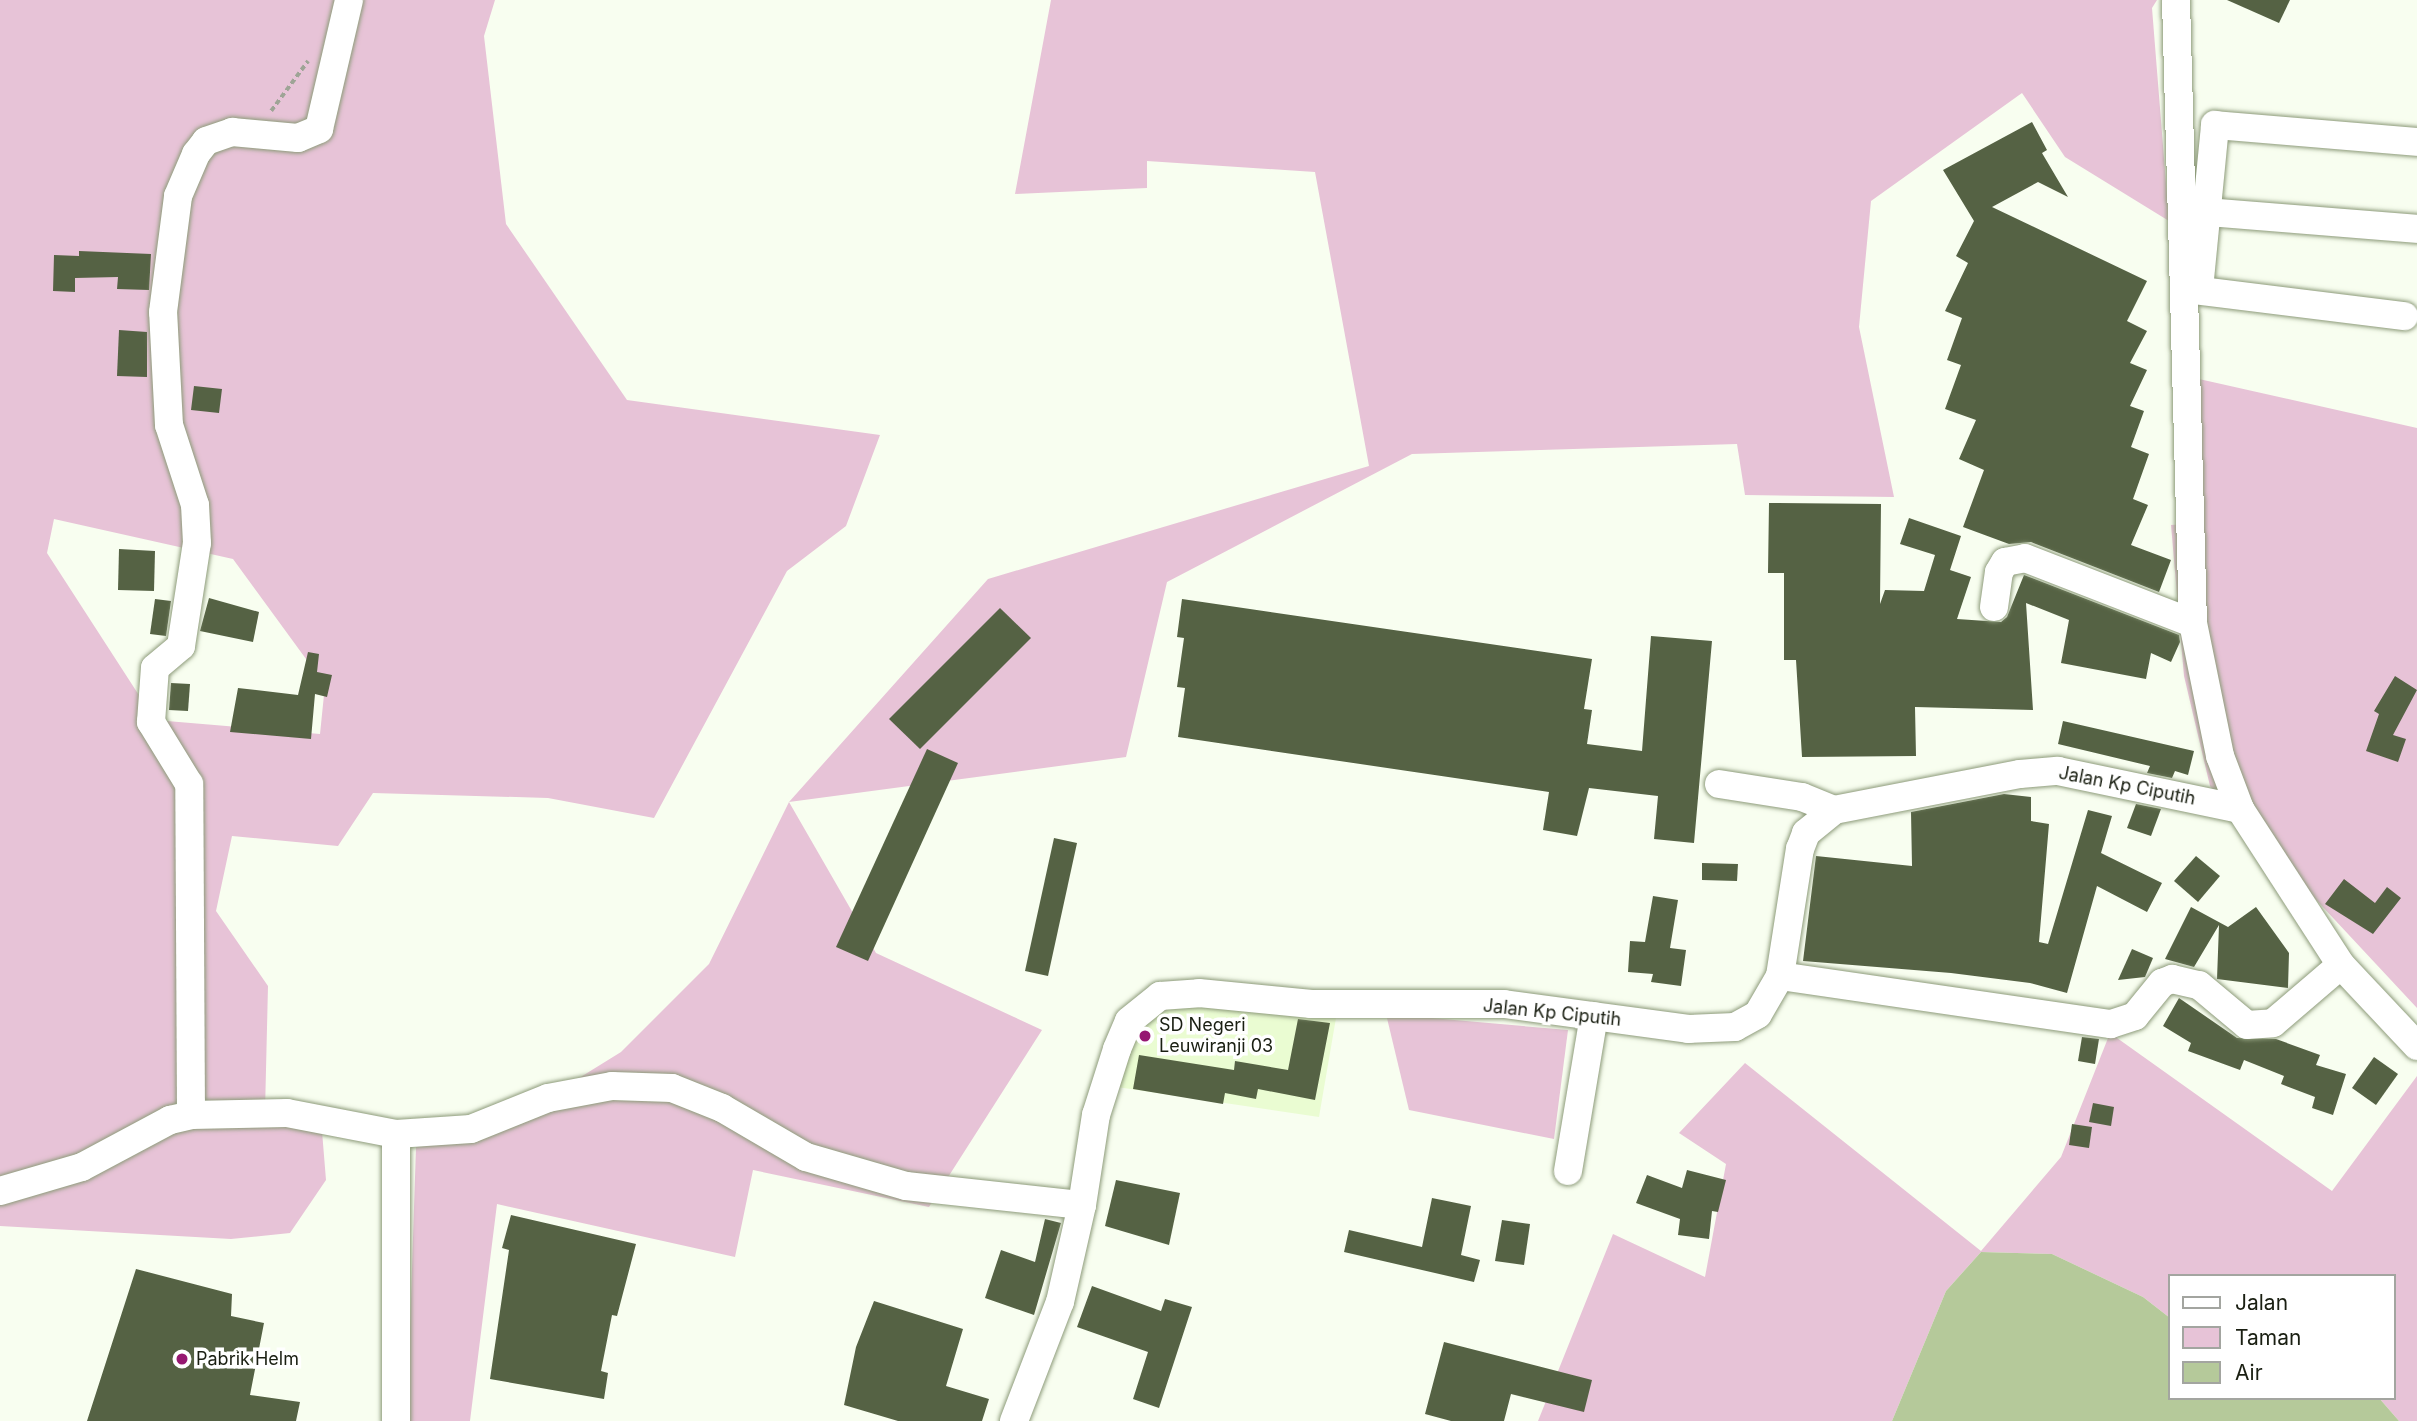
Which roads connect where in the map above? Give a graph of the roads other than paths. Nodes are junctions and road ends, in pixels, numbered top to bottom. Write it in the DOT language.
graph roads {
  1 [pos="349,0"];
  2 [pos="2176,0"];
  3 [pos="2417,142"];
  4 [pos="2207,212"];
  5 [pos="2417,229"];
  6 [pos="2193,289"];
  7 [pos="2404,316"];
  8 [pos="1994,607"];
  9 [pos="2193,623"];
  10 [pos="1719,784"];
  11 [pos="2240,808"];
  12 [pos="1834,810"];
  13 [pos="2341,965"];
  14 [pos="1780,976"];
  15 [pos="1594,1016"];
  16 [pos="2417,1045"];
  17 [pos="191,1115"];
  18 [pos="396,1134"];
  19 [pos="1568,1171"];
  20 [pos="0,1191"];
  21 [pos="1082,1205"];
  22 [pos="396,1421"];
  23 [pos="1014,1421"];
  1 -- 17 [label="street"];
  2 -- 6 [label="street"];
  3 -- 4 [label="street"];
  4 -- 5 [label="street"];
  4 -- 6 [label="street"];
  6 -- 7 [label="street"];
  6 -- 9 [label="street"];
  8 -- 9 [label="street"];
  9 -- 11 [label="street"];
  10 -- 12 [label="street"];
  11 -- 12 [label="street, Jalan Kp Ciputih"];
  11 -- 13 [label="street"];
  12 -- 14 [label="street, Jalan Kp Ciputih"];
  13 -- 14 [label="street"];
  13 -- 16 [label="street"];
  14 -- 15 [label="street, Jalan Kp Ciputih"];
  15 -- 19 [label="street"];
  15 -- 21 [label="street, Jalan Kp Ciputih"];
  17 -- 18 [label="street"];
  17 -- 20 [label="street"];
  18 -- 21 [label="street"];
  18 -- 22 [label="street"];
  21 -- 23 [label="street, Jalan Kp Ciputih"];
}
